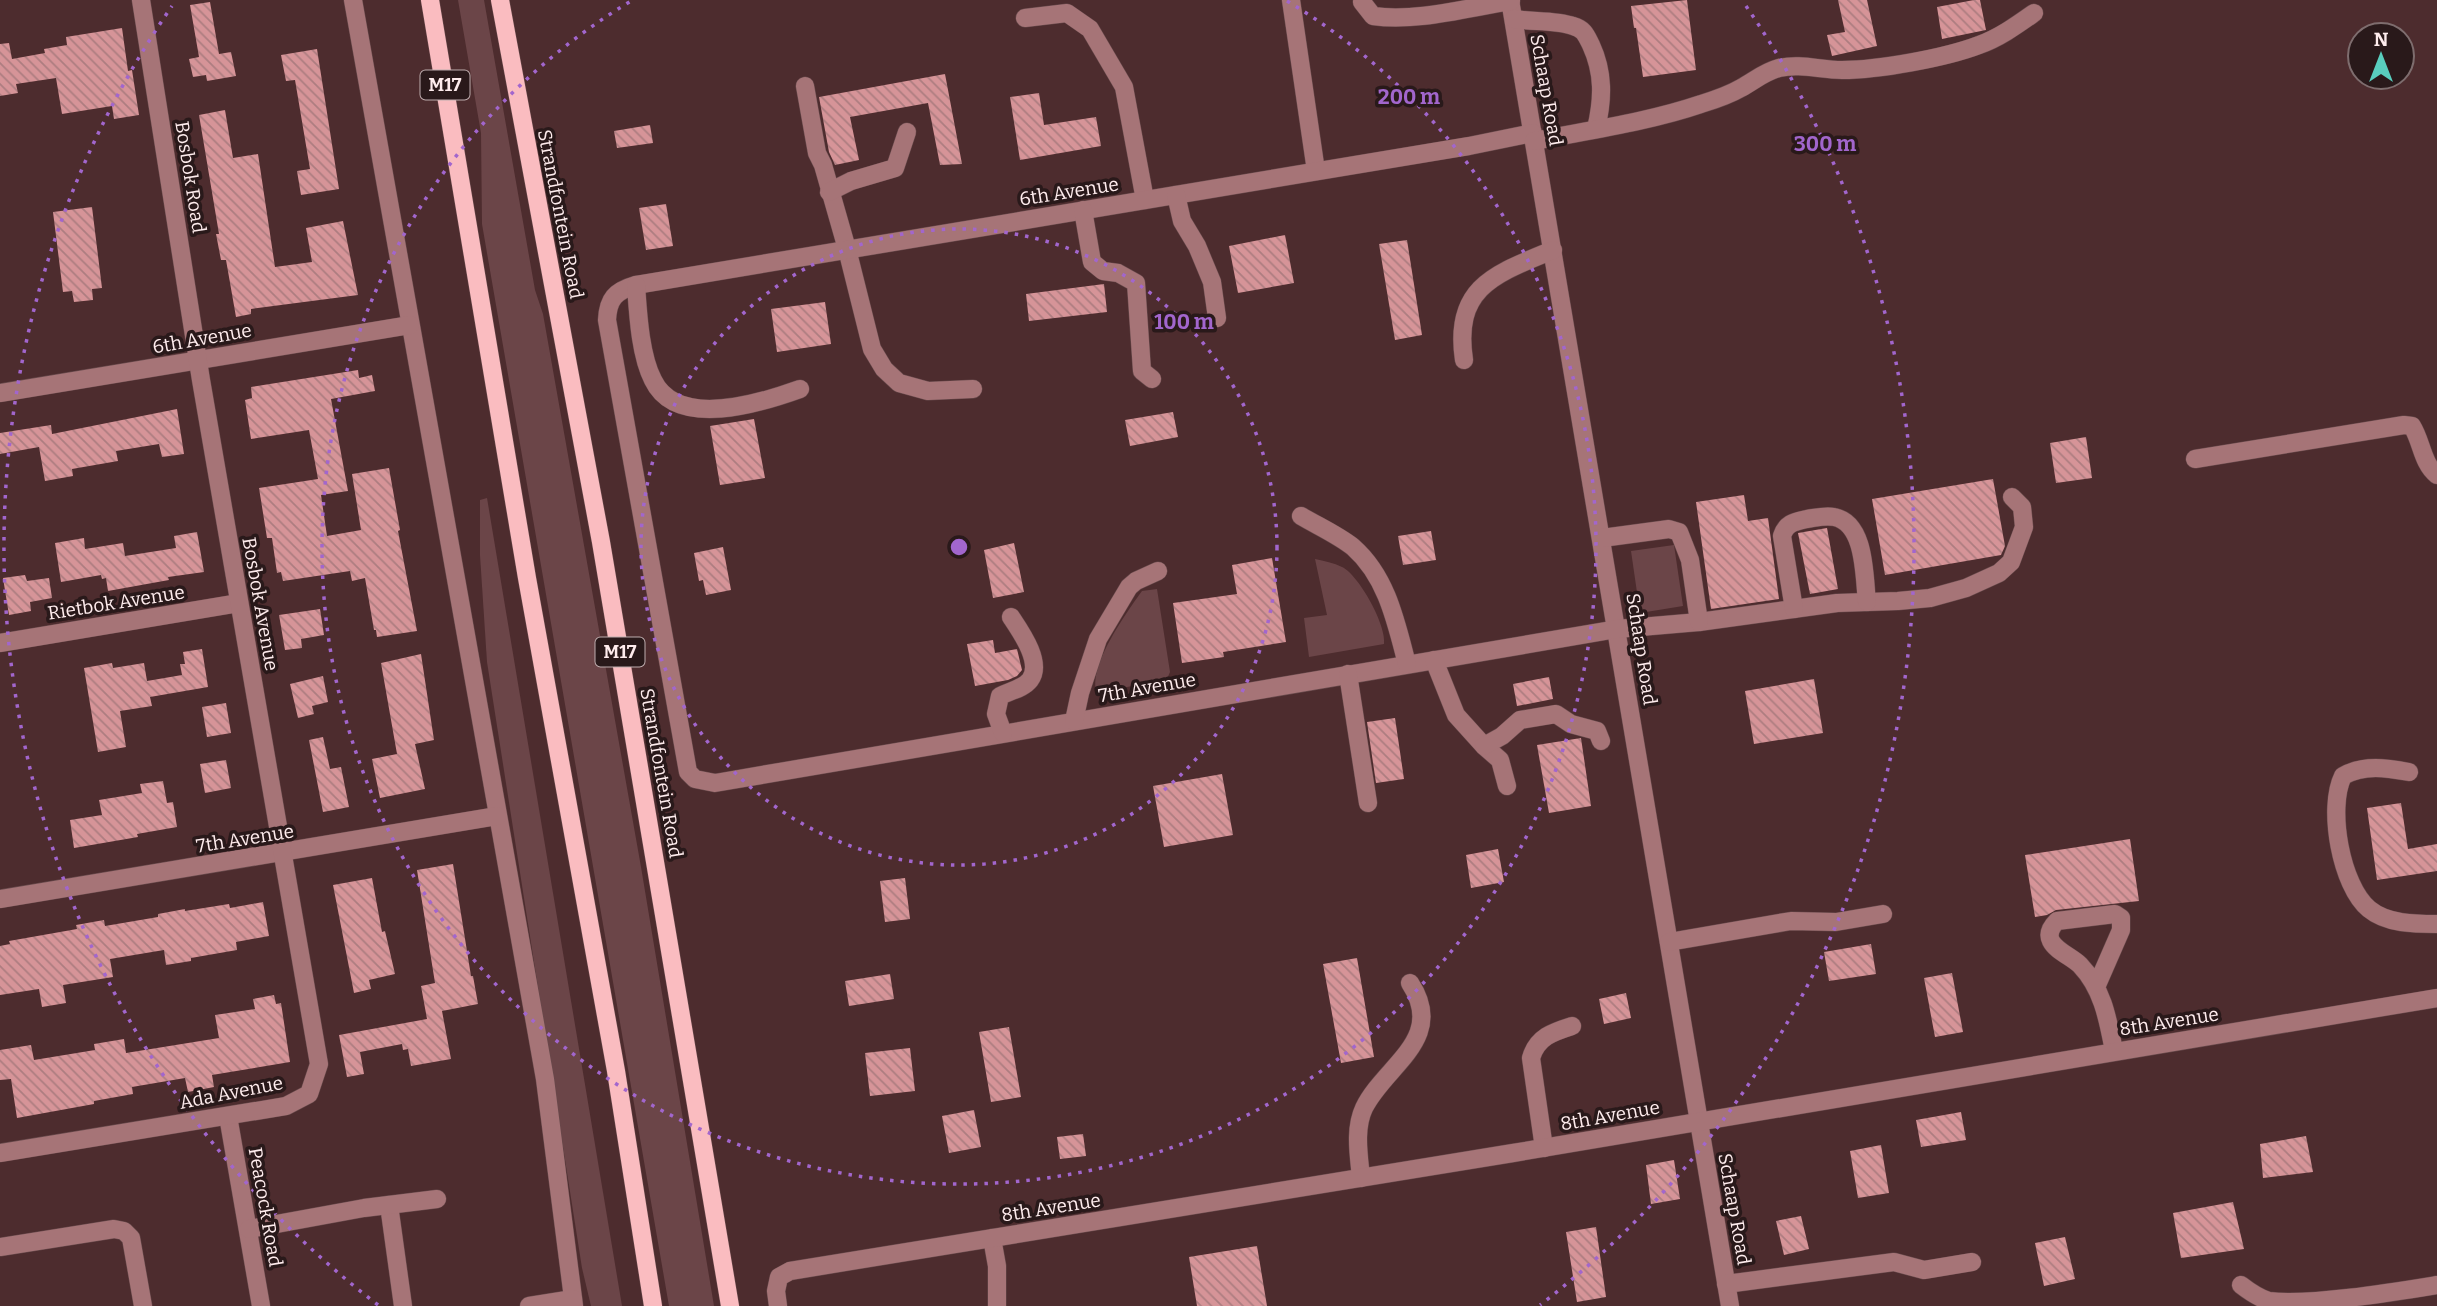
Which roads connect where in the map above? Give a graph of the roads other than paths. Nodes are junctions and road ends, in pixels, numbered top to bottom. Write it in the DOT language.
graph roads {
  1 [pos="141,0"];
  2 [pos="353,0"];
  3 [pos="430,0"];
  4 [pos="500,0"];
  5 [pos="1291,0"];
  6 [pos="1362,2"];
  7 [pos="1512,7"];
  8 [pos="2034,13"];
  9 [pos="1025,18"];
  10 [pos="805,86"];
  11 [pos="1596,129"];
  12 [pos="907,132"];
  13 [pos="1534,137"];
  14 [pos="1316,171"];
  15 [pos="829,192"];
  16 [pos="1176,195"];
  17 [pos="1145,200"];
  18 [pos="1083,210"];
  19 [pos="847,249"];
  20 [pos="1553,250"];
  21 [pos="636,285"];
  22 [pos="1217,318"];
  23 [pos="410,325"];
  24 [pos="198,360"];
  25 [pos="1464,360"];
  26 [pos="1152,379"];
  27 [pos="800,389"];
  28 [pos="973,389"];
  29 [pos="0,393"];
  30 [pos="2195,459"];
  31 [pos="2437,475"];
  32 [pos="2012,497"];
  33 [pos="1301,516"];
  34 [pos="1602,538"];
  35 [pos="1158,570"];
  36 [pos="1867,602"];
  37 [pos="239,603"];
  38 [pos="1794,609"];
  39 [pos="1011,618"];
  40 [pos="1699,622"];
  41 [pos="1617,629"];
  42 [pos="0,643"];
  43 [pos="1434,660"];
  44 [pos="1407,664"];
  45 [pos="1348,674"];
  46 [pos="1074,721"];
  47 [pos="1003,733"];
  48 [pos="1601,741"];
  49 [pos="1484,746"];
  50 [pos="688,772"];
  51 [pos="2409,772"];
  52 [pos="1507,786"];
  53 [pos="1368,803"];
  54 [pos="497,816"];
  55 [pos="283,854"];
  56 [pos="0,900"];
  57 [pos="1883,914"];
  58 [pos="2437,924"];
  59 [pos="1669,942"];
  60 [pos="1410,984"];
  61 [pos="2097,985"];
  62 [pos="2437,998"];
  63 [pos="1572,1026"];
  64 [pos="2114,1051"];
  65 [pos="228,1116"];
  66 [pos="1699,1122"];
  67 [pos="1544,1148"];
  68 [pos="0,1153"];
  69 [pos="1361,1178"];
  70 [pos="437,1199"];
  71 [pos="389,1205"];
  72 [pos="249,1229"];
  73 [pos="992,1238"];
  74 [pos="0,1247"];
  75 [pos="1972,1262"];
  76 [pos="1726,1284"];
  77 [pos="2241,1285"];
  78 [pos="2437,1285"];
  79 [pos="573,1302"];
  80 [pos="143,1306"];
  81 [pos="261,1306"];
  82 [pos="403,1306"];
  83 [pos="528,1306"];
  84 [pos="653,1306"];
  85 [pos="730,1306"];
  86 [pos="778,1306"];
  87 [pos="997,1306"];
  88 [pos="1730,1306"];
  1 -- 24 [label="street, Bosbok Road"];
  2 -- 23 [label="street"];
  3 -- 84 [label="main road, M17"];
  4 -- 85 [label="main road, Strandfontein Road / M17"];
  5 -- 14 [label="street"];
  6 -- 7 [label="street"];
  7 -- 11 [label="street"];
  7 -- 13 [label="street, Schaap Road"];
  8 -- 11 [label="street, 6th Avenue"];
  9 -- 17 [label="street"];
  10 -- 15 [label="street"];
  11 -- 13 [label="street, 6th Avenue"];
  12 -- 15 [label="street"];
  13 -- 14 [label="street, 6th Avenue"];
  13 -- 20 [label="street, Schaap Road"];
  14 -- 16 [label="street, 6th Avenue"];
  15 -- 19 [label="street"];
  16 -- 17 [label="street, 6th Avenue"];
  16 -- 22 [label="street"];
  17 -- 18 [label="street, 6th Avenue"];
  18 -- 19 [label="street, 6th Avenue"];
  18 -- 26 [label="street"];
  19 -- 21 [label="street, 6th Avenue"];
  19 -- 28 [label="street"];
  20 -- 25 [label="street"];
  20 -- 34 [label="street, Schaap Road"];
  21 -- 27 [label="street"];
  21 -- 50 [label="street, 6th Avenue"];
  23 -- 24 [label="street, 6th Avenue"];
  23 -- 54 [label="street"];
  24 -- 29 [label="street, 6th Avenue"];
  24 -- 37 [label="street, Bosbok Avenue"];
  30 -- 31 [label="street"];
  32 -- 36 [label="street, 7th Avenue"];
  33 -- 44 [label="street"];
  34 -- 40 [label="street"];
  34 -- 41 [label="street, Schaap Road"];
  35 -- 46 [label="street"];
  36 -- 38 [label="street, 7th Avenue"];
  36 -- 38 [label="street"];
  37 -- 42 [label="street, Rietbok Avenue"];
  37 -- 55 [label="street, Bosbok Avenue"];
  38 -- 40 [label="street, 7th Avenue"];
  39 -- 47 [label="street"];
  40 -- 41 [label="street, 7th Avenue"];
  41 -- 43 [label="street, 7th Avenue"];
  41 -- 59 [label="street, Schaap Road"];
  43 -- 44 [label="street, 7th Avenue"];
  43 -- 49 [label="street"];
  44 -- 45 [label="street, 7th Avenue"];
  45 -- 46 [label="street, 7th Avenue"];
  45 -- 53 [label="street"];
  46 -- 47 [label="street, 7th Avenue"];
  47 -- 50 [label="street, 7th Avenue"];
  48 -- 49 [label="street"];
  49 -- 52 [label="street"];
  51 -- 58 [label="street"];
  54 -- 55 [label="street, 7th Avenue"];
  54 -- 79 [label="street"];
  55 -- 56 [label="street, 7th Avenue"];
  55 -- 65 [label="street, Ada Avenue"];
  57 -- 59 [label="street"];
  59 -- 66 [label="street, Schaap Road"];
  60 -- 69 [label="street"];
  61 -- 61 [label="street"];
  61 -- 64 [label="street"];
  62 -- 64 [label="street, 8th Avenue"];
  63 -- 67 [label="street"];
  64 -- 66 [label="street, 8th Avenue"];
  65 -- 68 [label="street, Ada Avenue"];
  65 -- 72 [label="street, Peacock Road"];
  66 -- 67 [label="street, 8th Avenue"];
  66 -- 76 [label="street, Schaap Road"];
  67 -- 69 [label="street, 8th Avenue"];
  69 -- 73 [label="street, 8th Avenue"];
  70 -- 71 [label="street"];
  71 -- 72 [label="street"];
  71 -- 82 [label="street"];
  72 -- 81 [label="street, Peacock Road"];
  73 -- 86 [label="street, 8th Avenue"];
  73 -- 87 [label="street"];
  74 -- 80 [label="street"];
  75 -- 76 [label="street"];
  76 -- 88 [label="street, Schaap Road"];
  77 -- 78 [label="street"];
  79 -- 83 [label="street"];
}
